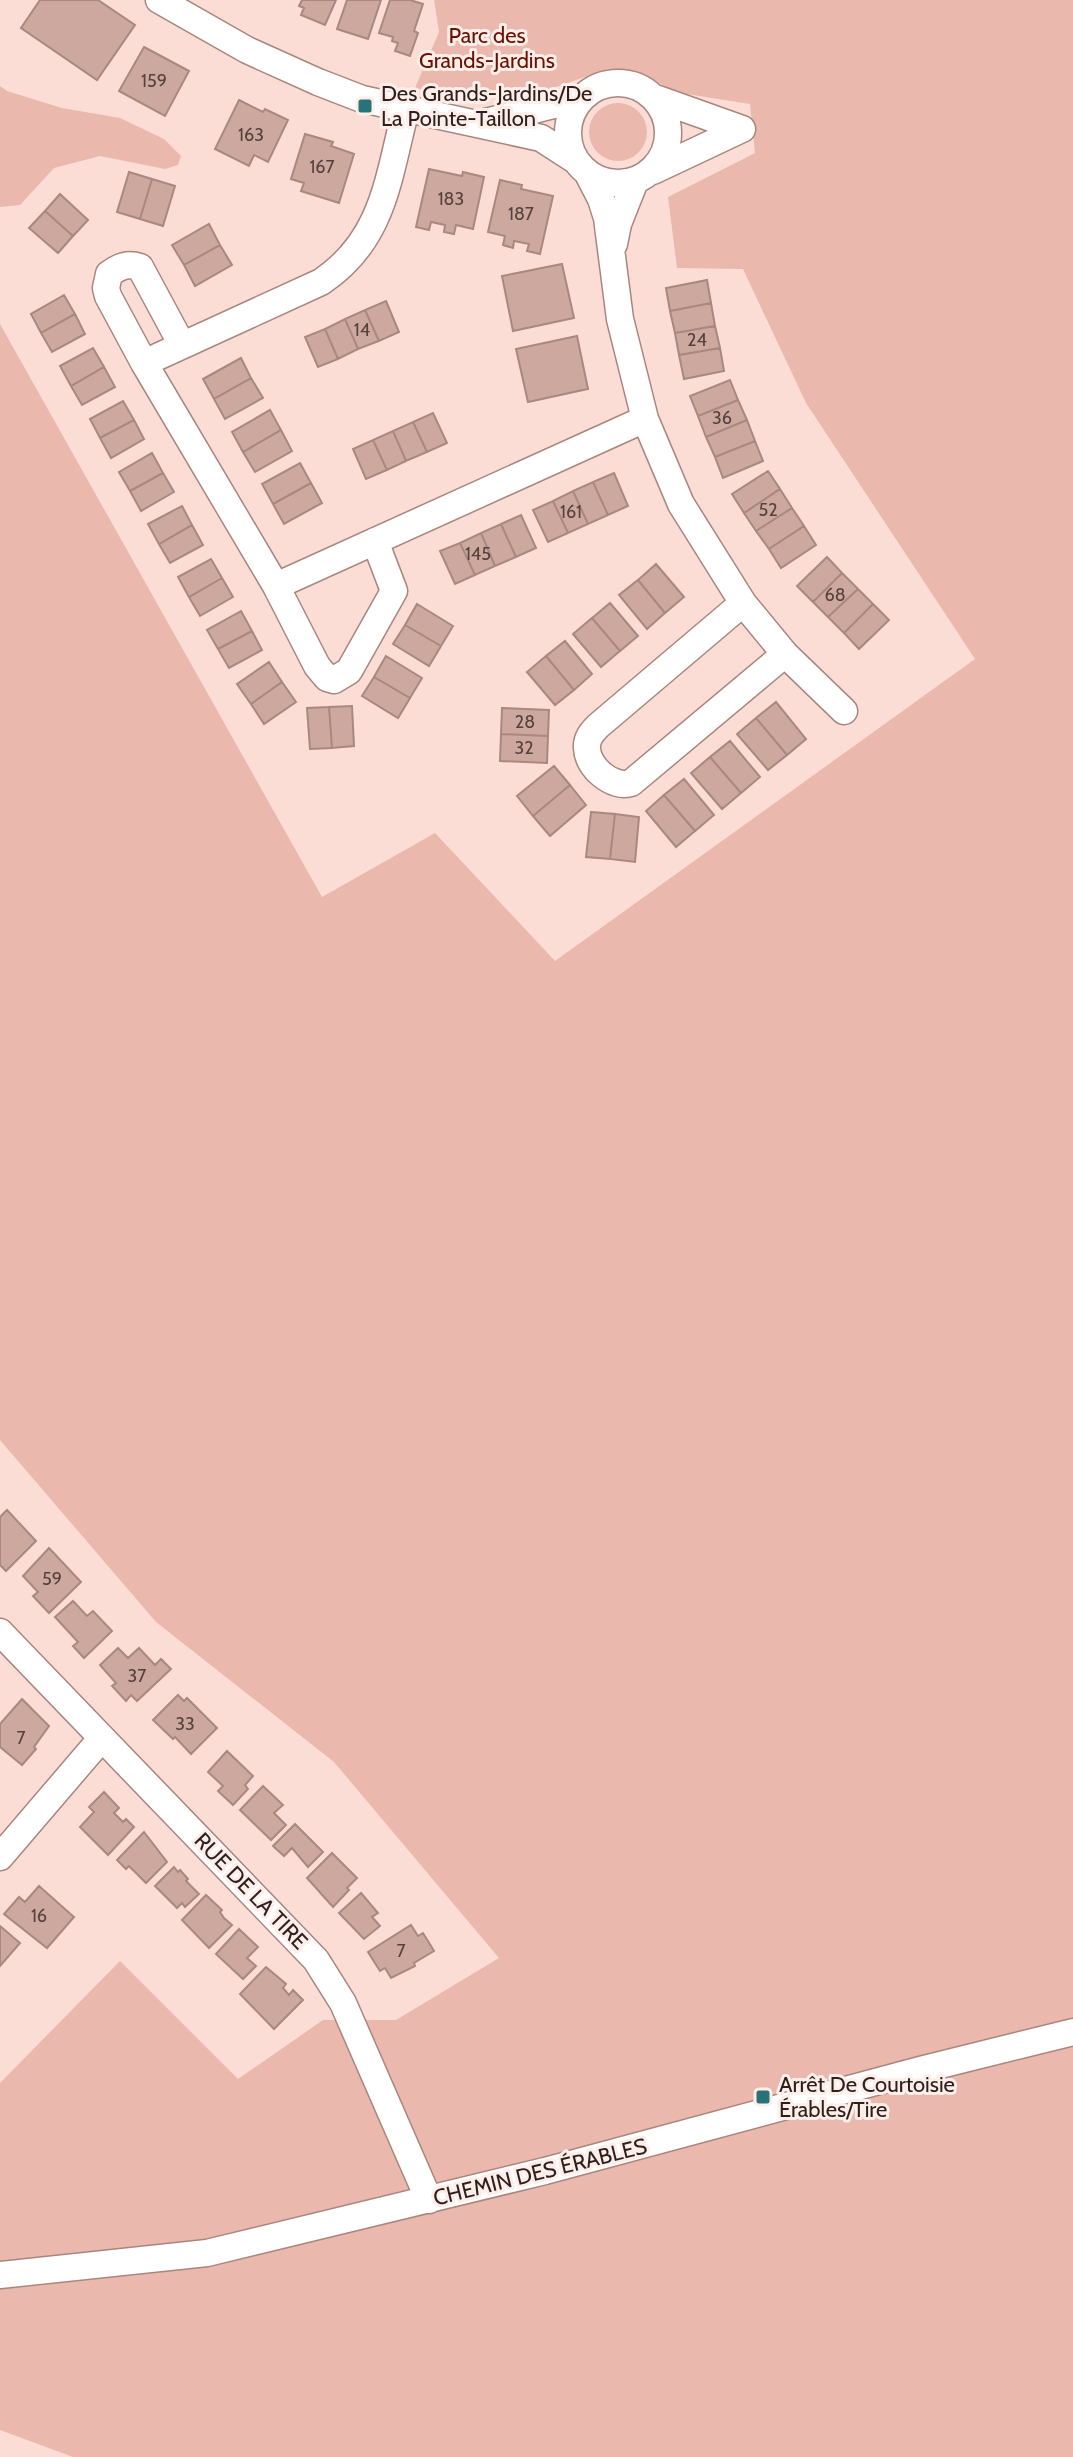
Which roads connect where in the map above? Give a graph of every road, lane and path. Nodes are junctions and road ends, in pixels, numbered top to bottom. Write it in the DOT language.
graph roads {
  1 [pos="159,0"];
  2 [pos="582,98"];
  3 [pos="655,98"];
  4 [pos="406,109"];
  5 [pos="478,124"];
  6 [pos="581,166"];
  7 [pos="642,177"];
  8 [pos="612,251"];
  9 [pos="182,345"];
  10 [pos="144,363"];
  11 [pos="645,419"];
  12 [pos="375,541"];
  13 [pos="276,586"];
  14 [pos="743,603"];
  15 [pos="785,654"];
  16 [pos="844,711"];
  17 [pos="0,1632"];
  18 [pos="101,1739"];
  19 [pos="0,1857"];
  20 [pos="1073,2032"];
  21 [pos="429,2200"];
  22 [pos="0,2275"];
  1 -- 4 [label="street"];
  2 -- 3 [label="street"];
  2 -- 5 [label="street"];
  2 -- 6 [label="street"];
  3 -- 7 [label="street"];
  3 -- 7 [label="street"];
  4 -- 5 [label="street"];
  4 -- 9 [label="street"];
  5 -- 6 [label="street"];
  6 -- 7 [label="street"];
  6 -- 8 [label="street"];
  7 -- 8 [label="street"];
  8 -- 11 [label="street"];
  9 -- 10 [label="street"];
  9 -- 10 [label="street"];
  10 -- 13 [label="street"];
  11 -- 12 [label="street"];
  11 -- 14 [label="street"];
  12 -- 13 [label="street"];
  12 -- 13 [label="street"];
  14 -- 15 [label="street"];
  14 -- 15 [label="street"];
  15 -- 16 [label="street"];
  17 -- 18 [label="street, RUE DE LA TIRE"];
  18 -- 19 [label="street"];
  18 -- 21 [label="street, RUE DE LA TIRE"];
  20 -- 21 [label="street, CHEMIN DES ÉRABLES"];
  21 -- 22 [label="street, CHEMIN DES ÉRABLES"];
}
